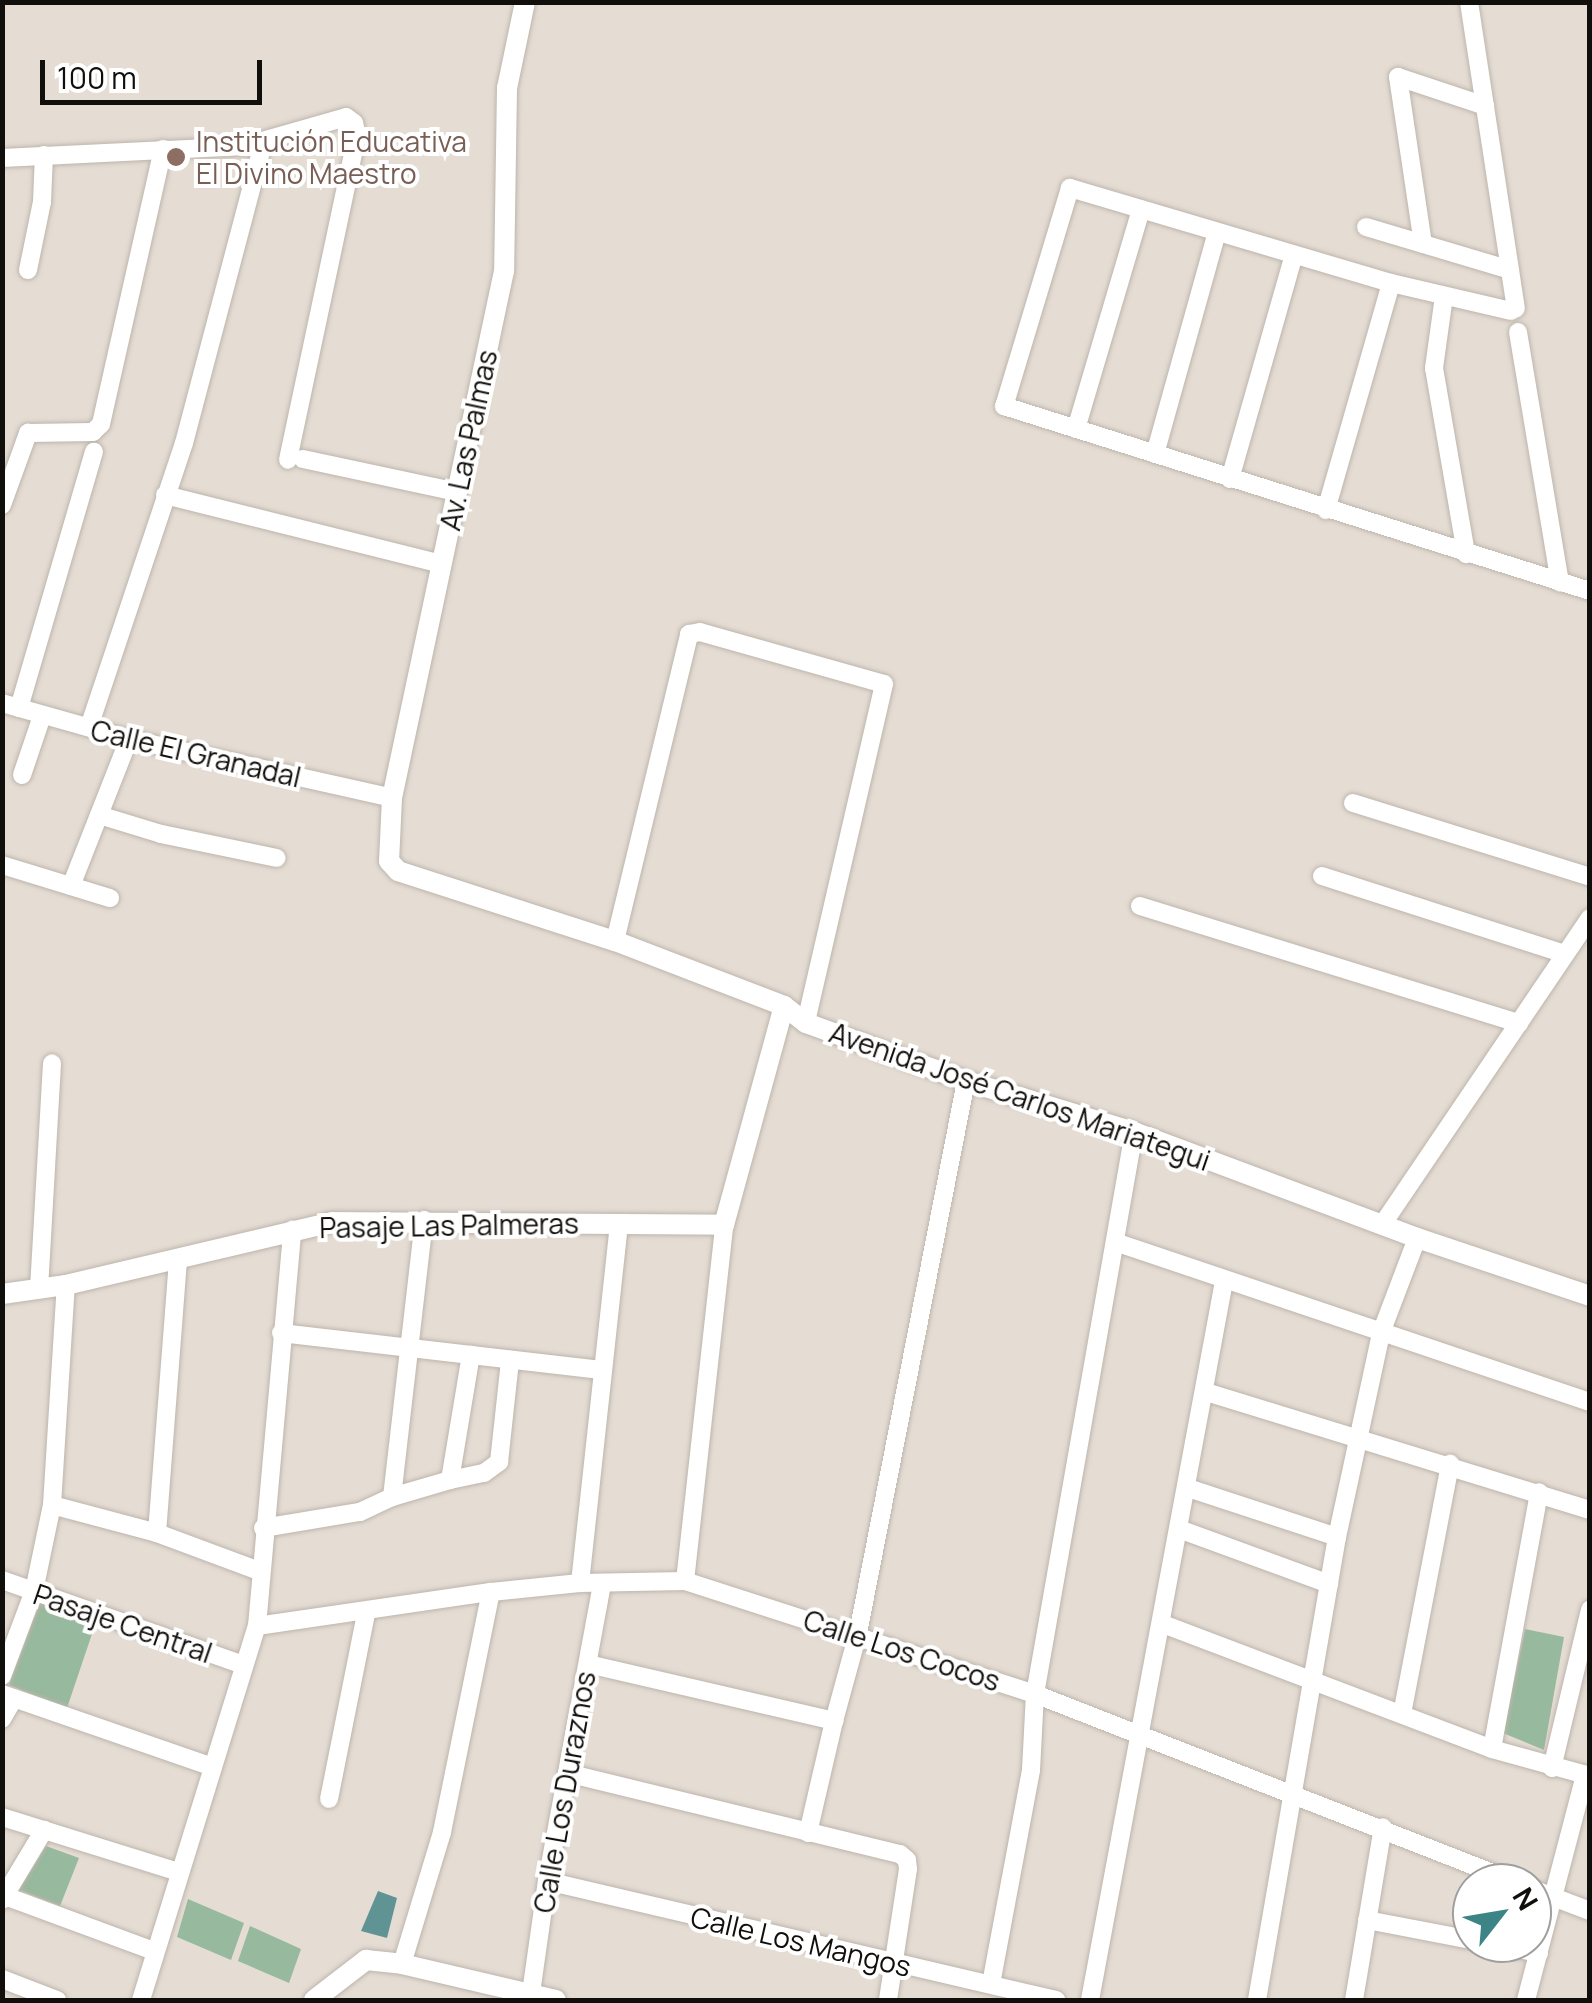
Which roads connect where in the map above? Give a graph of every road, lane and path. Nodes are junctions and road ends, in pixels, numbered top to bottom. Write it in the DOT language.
graph roads {
  1 [pos="526,2"];
  2 [pos="1469,2"];
  3 [pos="1485,106"];
  4 [pos="264,144"];
  5 [pos="164,149"];
  6 [pos="44,156"];
  7 [pos="2,158"];
  8 [pos="1141,209"];
  9 [pos="1366,227"];
  10 [pos="1218,232"];
  11 [pos="1423,244"];
  12 [pos="1294,255"];
  13 [pos="28,270"];
  14 [pos="1510,270"];
  15 [pos="1391,284"];
  16 [pos="1444,296"];
  17 [pos="1518,332"];
  18 [pos="1076,429"];
  19 [pos="94,452"];
  20 [pos="1155,454"];
  21 [pos="1230,479"];
  22 [pos="457,492"];
  23 [pos="165,495"];
  24 [pos="2,505"];
  25 [pos="1326,510"];
  26 [pos="1466,554"];
  27 [pos="442,564"];
  28 [pos="1560,583"];
  29 [pos="1590,592"];
  30 [pos="11,706"];
  31 [pos="42,716"];
  32 [pos="89,727"];
  33 [pos="128,739"];
  34 [pos="22,775"];
  35 [pos="392,798"];
  36 [pos="1353,803"];
  37 [pos="99,815"];
  38 [pos="277,858"];
  39 [pos="2,865"];
  40 [pos="398,871"];
  41 [pos="1322,876"];
  42 [pos="1590,876"];
  43 [pos="71,886"];
  44 [pos="110,898"];
  45 [pos="1140,906"];
  46 [pos="1590,918"];
  47 [pos="615,941"];
  48 [pos="1565,954"];
  49 [pos="784,1006"];
  50 [pos="806,1023"];
  51 [pos="1519,1023"];
  52 [pos="52,1063"];
  53 [pos="966,1081"];
  54 [pos="1134,1132"];
  55 [pos="424,1220"];
  56 [pos="619,1224"];
  57 [pos="1382,1225"];
  58 [pos="724,1226"];
  59 [pos="292,1230"];
  60 [pos="1417,1238"];
  61 [pos="1115,1242"];
  62 [pos="178,1259"];
  63 [pos="1224,1280"];
  64 [pos="66,1285"];
  65 [pos="39,1289"];
  66 [pos="2,1294"];
  67 [pos="1590,1296"];
  68 [pos="281,1333"];
  69 [pos="1382,1333"];
  70 [pos="407,1348"];
  71 [pos="471,1355"];
  72 [pos="510,1360"];
  73 [pos="601,1370"];
  74 [pos="1206,1392"];
  75 [pos="1590,1402"];
  76 [pos="1360,1440"];
  77 [pos="1450,1464"];
  78 [pos="450,1480"];
  79 [pos="1188,1488"];
  80 [pos="1539,1492"];
  81 [pos="392,1497"];
  82 [pos="52,1505"];
  83 [pos="1590,1510"];
  84 [pos="263,1528"];
  85 [pos="1180,1529"];
  86 [pos="157,1533"];
  87 [pos="1337,1537"];
  88 [pos="259,1571"];
  89 [pos="2,1580"];
  90 [pos="686,1581"];
  91 [pos="580,1583"];
  92 [pos="1328,1584"];
  93 [pos="602,1585"];
  94 [pos="34,1591"];
  95 [pos="491,1592"];
  96 [pos="1590,1610"];
  97 [pos="366,1612"];
  98 [pos="1163,1624"];
  99 [pos="257,1626"];
  100 [pos="858,1633"];
  101 [pos="588,1664"];
  102 [pos="244,1666"];
  103 [pos="2,1676"];
  104 [pos="1311,1678"];
  105 [pos="1035,1694"];
  106 [pos="8,1696"];
  107 [pos="1402,1714"];
  108 [pos="2,1719"];
  109 [pos="834,1722"];
  110 [pos="1141,1738"];
  111 [pos="1492,1750"];
  112 [pos="212,1767"];
  113 [pos="1552,1768"];
  114 [pos="567,1773"];
  115 [pos="1587,1776"];
  116 [pos="1294,1795"];
  117 [pos="330,1799"];
  118 [pos="2,1817"];
  119 [pos="1383,1827"];
  120 [pos="44,1830"];
  121 [pos="808,1833"];
  122 [pos="1470,1863"];
  123 [pos="179,1872"];
  124 [pos="547,1880"];
  125 [pos="4,1898"];
  126 [pos="1554,1898"];
  127 [pos="1552,1905"];
  128 [pos="1590,1911"];
  129 [pos="1368,1920"];
  130 [pos="1452,1936"];
  131 [pos="154,1951"];
  132 [pos="1536,1963"];
  133 [pos="402,1964"];
  134 [pos="894,1964"];
  135 [pos="2,1979"];
  136 [pos="991,1984"];
  137 [pos="531,1998"];
  138 [pos="57,2000"];
  139 [pos="141,2000"];
  140 [pos="314,2000"];
  141 [pos="556,2000"];
  142 [pos="888,2000"];
  143 [pos="1056,2000"];
  144 [pos="1090,2000"];
  145 [pos="1256,2000"];
  146 [pos="1354,2000"];
  147 [pos="1526,2000"];
  1 -- 22 [label="street, Av. Las Palmas"];
  2 -- 3 [label="street"];
  3 -- 11 [label="street"];
  3 -- 14 [label="street"];
  4 -- 5 [label="street"];
  4 -- 22 [label="street"];
  4 -- 23 [label="street"];
  5 -- 6 [label="street"];
  5 -- 24 [label="street"];
  6 -- 7 [label="street"];
  6 -- 13 [label="street"];
  8 -- 10 [label="street"];
  8 -- 18 [label="street"];
  8 -- 18 [label="street"];
  9 -- 11 [label="street"];
  10 -- 12 [label="street"];
  10 -- 20 [label="street"];
  11 -- 14 [label="street"];
  12 -- 15 [label="street"];
  12 -- 21 [label="street"];
  14 -- 16 [label="street"];
  15 -- 16 [label="street"];
  15 -- 25 [label="street"];
  16 -- 26 [label="street"];
  17 -- 28 [label="street"];
  18 -- 20 [label="street"];
  19 -- 30 [label="street"];
  20 -- 21 [label="street"];
  21 -- 25 [label="street"];
  22 -- 27 [label="street, Av. Las Palmas"];
  23 -- 27 [label="street"];
  23 -- 32 [label="street"];
  25 -- 26 [label="street"];
  26 -- 28 [label="street"];
  27 -- 35 [label="street, Av. Las Palmas"];
  28 -- 29 [label="street"];
  30 -- 31 [label="street, Calle El Granadal"];
  31 -- 32 [label="street, Calle El Granadal"];
  31 -- 34 [label="street"];
  32 -- 33 [label="street, Calle El Granadal"];
  33 -- 35 [label="street, Calle El Granadal"];
  33 -- 37 [label="street"];
  35 -- 40 [label="street, Av. Las Palmas"];
  36 -- 42 [label="street"];
  37 -- 38 [label="street"];
  37 -- 43 [label="street"];
  39 -- 43 [label="street"];
  40 -- 47 [label="street, Avenida José Carlos Mariategui"];
  41 -- 48 [label="street"];
  43 -- 44 [label="street"];
  45 -- 51 [label="street"];
  46 -- 48 [label="street"];
  47 -- 49 [label="street, Avenida José Carlos Mariategui"];
  47 -- 50 [label="street"];
  48 -- 51 [label="street"];
  49 -- 50 [label="street, Avenida José Carlos Mariategui"];
  49 -- 58 [label="street"];
  50 -- 53 [label="street, Avenida José Carlos Mariategui"];
  51 -- 57 [label="street"];
  52 -- 65 [label="street"];
  53 -- 54 [label="street, Avenida José Carlos Mariategui"];
  53 -- 100 [label="street"];
  54 -- 57 [label="street, Avenida José Carlos Mariategui"];
  54 -- 61 [label="street"];
  55 -- 56 [label="street, Pasaje Las Palmeras"];
  55 -- 59 [label="street, Pasaje Las Palmeras"];
  55 -- 70 [label="street"];
  56 -- 58 [label="street, Pasaje Las Palmeras"];
  56 -- 73 [label="street"];
  57 -- 60 [label="street, Avenida José Carlos Mariategui"];
  58 -- 90 [label="street"];
  59 -- 62 [label="street, Pasaje Las Palmeras"];
  59 -- 68 [label="street"];
  60 -- 67 [label="street, Avenida José Carlos Mariategui"];
  60 -- 69 [label="street"];
  61 -- 63 [label="street"];
  61 -- 105 [label="street"];
  62 -- 64 [label="street, Pasaje Las Palmeras"];
  62 -- 86 [label="street"];
  63 -- 69 [label="street"];
  63 -- 74 [label="street"];
  64 -- 65 [label="street, Pasaje Las Palmeras"];
  64 -- 82 [label="street"];
  65 -- 66 [label="street, Pasaje Las Palmeras"];
  68 -- 70 [label="street"];
  68 -- 84 [label="street"];
  69 -- 75 [label="street"];
  69 -- 76 [label="street"];
  70 -- 71 [label="street"];
  70 -- 81 [label="street"];
  71 -- 72 [label="street"];
  71 -- 78 [label="street"];
  72 -- 73 [label="street"];
  72 -- 78 [label="street"];
  73 -- 91 [label="street"];
  74 -- 76 [label="street"];
  74 -- 79 [label="street"];
  76 -- 77 [label="street"];
  76 -- 87 [label="street"];
  77 -- 80 [label="street"];
  77 -- 107 [label="street"];
  78 -- 81 [label="street"];
  79 -- 85 [label="street"];
  79 -- 87 [label="street"];
  80 -- 83 [label="street"];
  80 -- 111 [label="street"];
  81 -- 84 [label="street"];
  82 -- 86 [label="street"];
  82 -- 94 [label="street"];
  84 -- 88 [label="street"];
  85 -- 92 [label="street"];
  85 -- 98 [label="street"];
  86 -- 88 [label="street"];
  87 -- 92 [label="street"];
  88 -- 99 [label="street"];
  89 -- 94 [label="street, Pasaje Central"];
  90 -- 93 [label="street, Calle Los Cocos"];
  90 -- 100 [label="street, Calle Los Cocos"];
  91 -- 93 [label="street, Calle Los Cocos"];
  91 -- 95 [label="street, Calle Los Cocos"];
  92 -- 104 [label="street"];
  93 -- 101 [label="street, Calle Los Duraznos"];
  94 -- 102 [label="street, Pasaje Central"];
  94 -- 103 [label="street"];
  95 -- 97 [label="street, Calle Los Cocos"];
  95 -- 133 [label="street"];
  96 -- 113 [label="street"];
  97 -- 99 [label="street, Calle Los Cocos"];
  97 -- 117 [label="street"];
  98 -- 104 [label="street"];
  98 -- 110 [label="street"];
  99 -- 102 [label="street"];
  100 -- 105 [label="street, Calle Los Cocos"];
  100 -- 109 [label="street"];
  101 -- 109 [label="street"];
  101 -- 114 [label="street, Calle Los Duraznos"];
  102 -- 112 [label="street"];
  104 -- 107 [label="street"];
  104 -- 116 [label="street"];
  105 -- 110 [label="street, Calle Los Cocos"];
  105 -- 136 [label="street"];
  106 -- 108 [label="street"];
  106 -- 112 [label="street"];
  107 -- 111 [label="street"];
  109 -- 121 [label="street"];
  110 -- 116 [label="street, Calle Los Cocos"];
  110 -- 144 [label="street"];
  111 -- 113 [label="street"];
  112 -- 123 [label="street"];
  113 -- 115 [label="street"];
  114 -- 121 [label="street"];
  114 -- 124 [label="street, Calle Los Duraznos"];
  115 -- 126 [label="street"];
  116 -- 119 [label="street, Calle Los Cocos"];
  116 -- 145 [label="street"];
  118 -- 120 [label="street"];
  119 -- 122 [label="street, Calle Los Cocos"];
  119 -- 129 [label="street"];
  120 -- 123 [label="street"];
  120 -- 125 [label="street"];
  121 -- 134 [label="street"];
  123 -- 131 [label="street"];
  124 -- 134 [label="street, Calle Los Mangos"];
  124 -- 137 [label="street, Calle Los Duraznos"];
  125 -- 131 [label="street"];
  126 -- 127 [label="street"];
  126 -- 128 [label="street"];
  129 -- 130 [label="street"];
  129 -- 146 [label="street"];
  131 -- 139 [label="street"];
  132 -- 147 [label="street"];
  133 -- 137 [label="street"];
  133 -- 140 [label="street"];
  134 -- 136 [label="street, Calle Los Mangos"];
  134 -- 142 [label="street"];
  135 -- 138 [label="street"];
  136 -- 143 [label="street, Calle Los Mangos"];
  137 -- 141 [label="street"];
}
